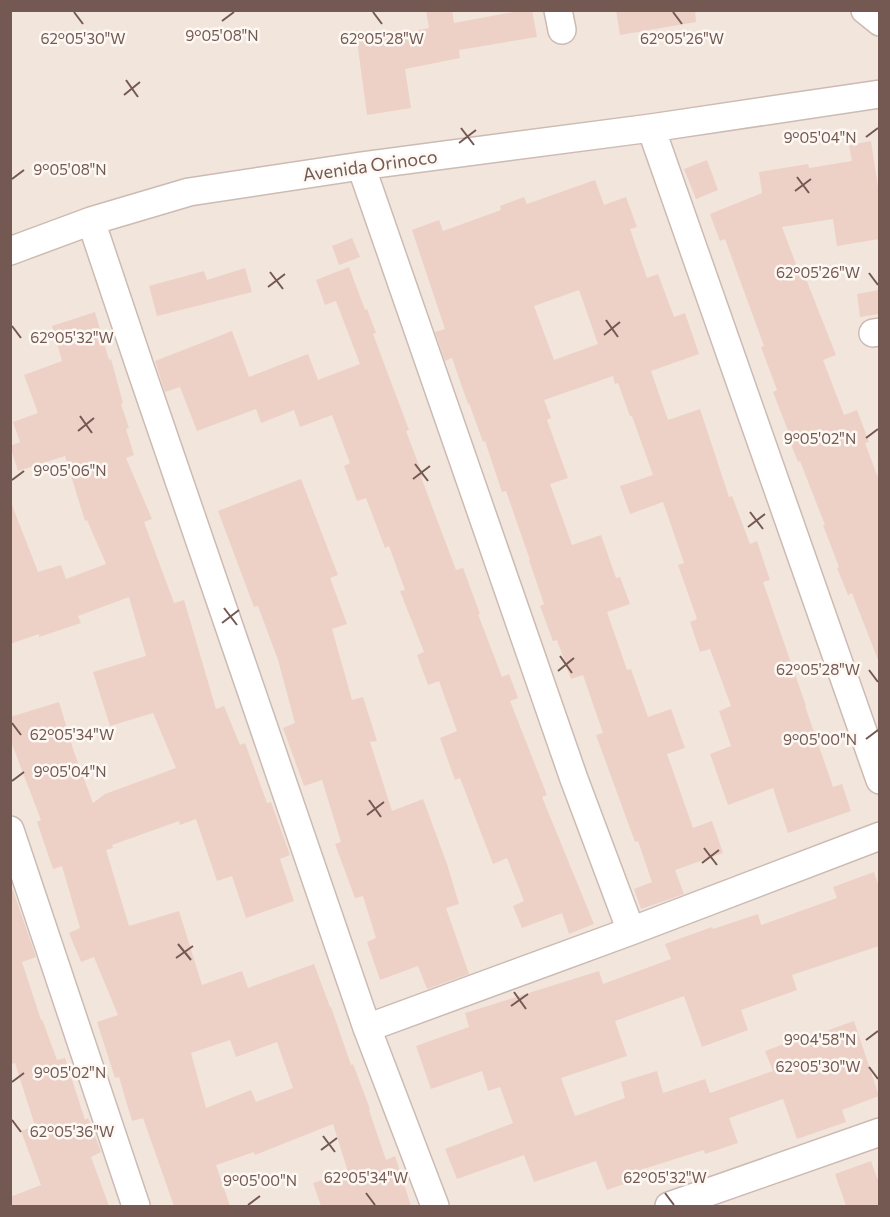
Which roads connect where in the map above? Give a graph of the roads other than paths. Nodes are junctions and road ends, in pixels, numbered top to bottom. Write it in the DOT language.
graph roads {
  1 [pos="865,10"];
  2 [pos="879,22"];
  3 [pos="879,94"];
  4 [pos="651,128"];
  5 [pos="361,166"];
  6 [pos="91,221"];
  7 [pos="10,251"];
  8 [pos="879,780"];
  9 [pos="10,830"];
  10 [pos="879,836"];
  11 [pos="631,931"];
  12 [pos="368,1028"];
  13 [pos="879,1132"];
  14 [pos="136,1206"];
  15 [pos="435,1206"];
  16 [pos="669,1206"];
  1 -- 2 [label="street"];
  3 -- 4 [label="street, Avenida Orinoco"];
  4 -- 5 [label="street, Avenida Orinoco"];
  4 -- 8 [label="street"];
  5 -- 6 [label="street, Avenida Orinoco"];
  5 -- 11 [label="street"];
  6 -- 7 [label="street, Avenida Orinoco"];
  6 -- 12 [label="street"];
  9 -- 14 [label="street"];
  10 -- 11 [label="street"];
  11 -- 12 [label="street"];
  12 -- 15 [label="street"];
  13 -- 16 [label="street"];
}
